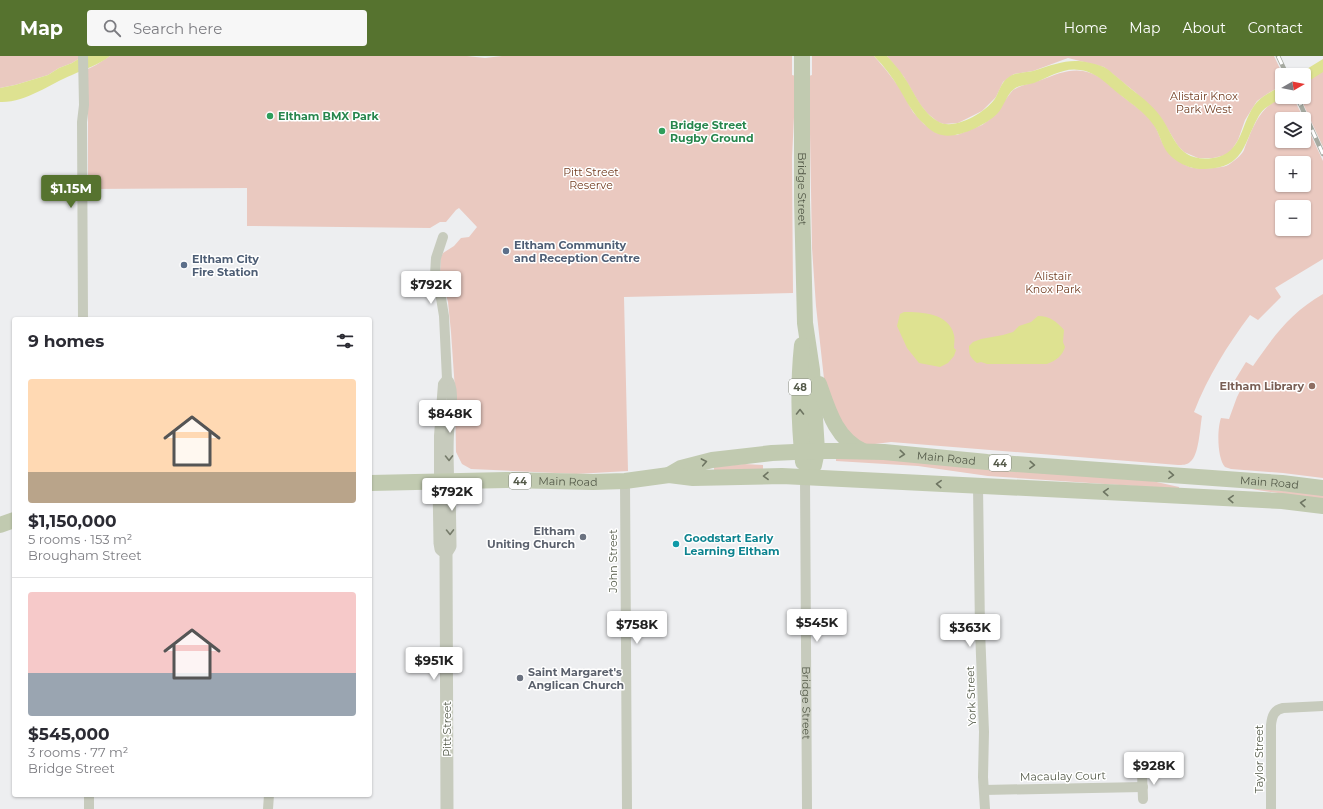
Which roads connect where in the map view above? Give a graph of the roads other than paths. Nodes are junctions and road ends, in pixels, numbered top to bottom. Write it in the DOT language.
graph roads {
  1 [pos="84,56"];
  2 [pos="802,56"];
  3 [pos="443,237"];
  4 [pos="83,317"];
  5 [pos="805,323"];
  6 [pos="812,370"];
  7 [pos="809,451"];
  8 [pos="863,451"];
  9 [pos="669,475"];
  10 [pos="805,477"];
  11 [pos="1205,478"];
  12 [pos="625,481"];
  13 [pos="372,482"];
  14 [pos="444,482"];
  15 [pos="978,486"];
  16 [pos="1323,488"];
  17 [pos="1204,497"];
  18 [pos="1323,506"];
  19 [pos="12,521"];
  20 [pos="0,525"];
  21 [pos="1323,706"];
  22 [pos="1142,773"];
  23 [pos="1143,787"];
  24 [pos="984,790"];
  25 [pos="89,797"];
  26 [pos="269,797"];
  27 [pos="1143,800"];
  28 [pos="89,809"];
  29 [pos="268,809"];
  30 [pos="447,809"];
  31 [pos="627,809"];
  32 [pos="807,809"];
  33 [pos="985,809"];
  34 [pos="1271,809"];
  1 -- 4 [label="street"];
  2 -- 5 [label="main road, Bridge Street / 48"];
  3 -- 14 [label="street, Pitt Street"];
  5 -- 6 [label="main road, Bridge Street / 48"];
  7 -- 5 [label="main road, Bridge Street / 48, one-way"];
  6 -- 7 [label="main road, Bridge Street / 48"];
  6 -- 8 [label="main road"];
  7 -- 8 [label="main road, Main Road / 44"];
  9 -- 7 [label="main road, Main Road / 44, one-way"];
  7 -- 10 [label="main road, Bridge Street / 48"];
  8 -- 11 [label="main road, Main Road / 44, one-way"];
  10 -- 9 [label="main road, Main Road / 44, one-way"];
  9 -- 12 [label="main road, Main Road / 44"];
  15 -- 10 [label="main road, Main Road / 44, one-way"];
  10 -- 32 [label="street, Bridge Street"];
  11 -- 16 [label="main road, Main Road / 44"];
  11 -- 17 [label="main road"];
  12 -- 14 [label="main road, Main Road / 44"];
  12 -- 31 [label="street, John Street"];
  13 -- 14 [label="main road, Main Road / 44"];
  14 -- 30 [label="street, Pitt Street"];
  17 -- 15 [label="main road, Main Road / 44, one-way"];
  15 -- 24 [label="street, York Street"];
  18 -- 17 [label="main road, Main Road / 44, one-way"];
  19 -- 20 [label="main road"];
  21 -- 34 [label="street, Taylor Street"];
  22 -- 23 [label="street"];
  23 -- 24 [label="street, Macaulay Court"];
  23 -- 27 [label="street"];
  24 -- 33 [label="street, York Street"];
  25 -- 28 [label="street"];
  26 -- 29 [label="street"];
}
